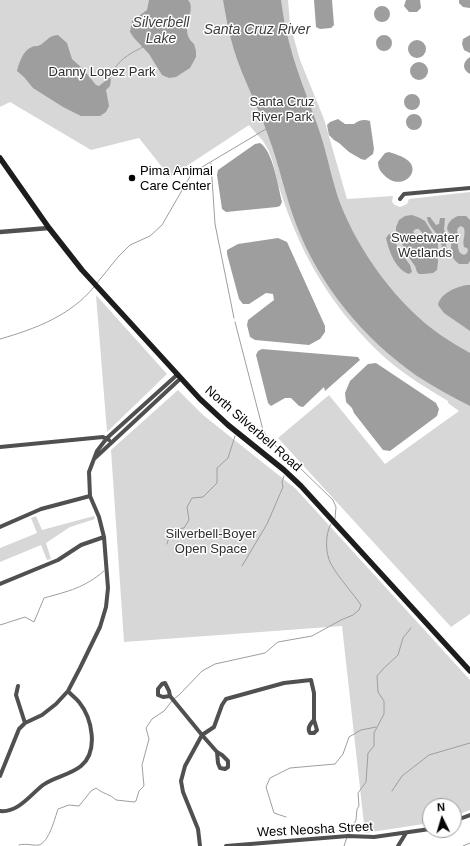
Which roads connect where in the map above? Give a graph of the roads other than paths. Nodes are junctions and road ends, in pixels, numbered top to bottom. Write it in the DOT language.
graph roads {
  1 [pos="0,158"];
  2 [pos="470,188"];
  3 [pos="400,198"];
  4 [pos="49,228"];
  5 [pos="0,232"];
  6 [pos="179,376"];
  7 [pos="109,440"];
  8 [pos="0,447"];
  9 [pos="90,496"];
  10 [pos="0,527"];
  11 [pos="104,537"];
  12 [pos="0,584"];
  13 [pos="470,671"];
  14 [pos="18,686"];
  15 [pos="68,691"];
  16 [pos="170,696"];
  17 [pos="314,720"];
  18 [pos="25,723"];
  19 [pos="202,736"];
  20 [pos="217,752"];
  21 [pos="1,768"];
  22 [pos="0,776"];
  23 [pos="0,811"];
  24 [pos="422,830"];
  25 [pos="406,833"];
  26 [pos="200,846"];
  27 [pos="226,846"];
  28 [pos="398,846"];
  1 -- 4 [label="main road, North Silverbell Road"];
  2 -- 3 [label="street"];
  4 -- 5 [label="street"];
  4 -- 6 [label="main road, North Silverbell Road"];
  6 -- 7 [label="street"];
  6 -- 13 [label="main road, North Silverbell Road"];
  7 -- 8 [label="street"];
  7 -- 9 [label="street"];
  9 -- 10 [label="street"];
  9 -- 11 [label="street"];
  11 -- 12 [label="street"];
  11 -- 15 [label="street"];
  14 -- 18 [label="street"];
  15 -- 18 [label="street"];
  15 -- 23 [label="street"];
  16 -- 19 [label="street"];
  17 -- 19 [label="street"];
  18 -- 21 [label="street"];
  19 -- 20 [label="street"];
  19 -- 26 [label="street"];
  21 -- 22 [label="street"];
  24 -- 25 [label="street, West Neosha Street"];
  25 -- 27 [label="street, West Neosha Street"];
  25 -- 28 [label="street"];
}
